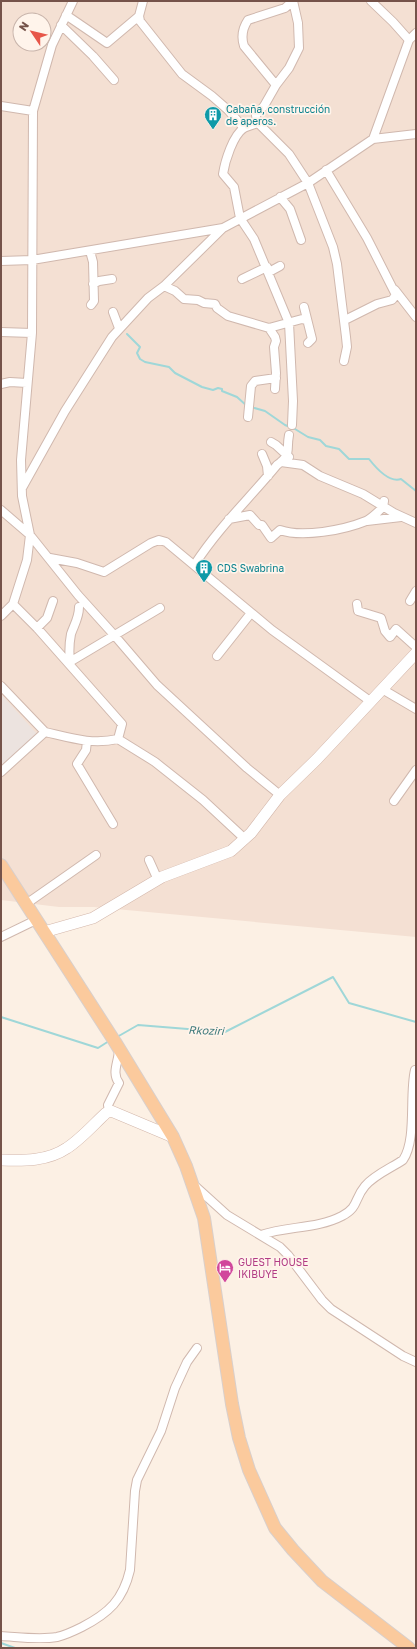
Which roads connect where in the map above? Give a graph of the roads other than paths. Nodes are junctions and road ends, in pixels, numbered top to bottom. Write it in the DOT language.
graph roads {
  1 [pos="73,1"];
  2 [pos="144,1"];
  3 [pos="293,1"];
  4 [pos="371,1"];
  5 [pos="66,15"];
  6 [pos="139,16"];
  7 [pos="61,25"];
  8 [pos="416,33"];
  9 [pos="409,40"];
  10 [pos="114,80"];
  11 [pos="276,85"];
  12 [pos="1,106"];
  13 [pos="33,111"];
  14 [pos="257,123"];
  15 [pos="244,128"];
  16 [pos="416,134"];
  17 [pos="373,139"];
  18 [pos="326,170"];
  19 [pos="308,183"];
  20 [pos="280,197"];
  21 [pos="240,218"];
  22 [pos="223,228"];
  23 [pos="301,240"];
  24 [pos="90,251"];
  25 [pos="32,260"];
  26 [pos="1,261"];
  27 [pos="280,266"];
  28 [pos="268,270"];
  29 [pos="112,279"];
  30 [pos="242,279"];
  31 [pos="93,284"];
  32 [pos="164,286"];
  33 [pos="394,289"];
  34 [pos="91,305"];
  35 [pos="304,307"];
  36 [pos="113,312"];
  37 [pos="416,317"];
  38 [pos="307,320"];
  39 [pos="345,320"];
  40 [pos="289,323"];
  41 [pos="119,328"];
  42 [pos="269,328"];
  43 [pos="1,332"];
  44 [pos="32,333"];
  45 [pos="308,343"];
  46 [pos="344,361"];
  47 [pos="276,378"];
  48 [pos="27,383"];
  49 [pos="1,384"];
  50 [pos="275,389"];
  51 [pos="248,417"];
  52 [pos="292,425"];
  53 [pos="289,435"];
  54 [pos="271,442"];
  55 [pos="262,454"];
  56 [pos="288,455"];
  57 [pos="281,462"];
  58 [pos="293,464"];
  59 [pos="268,476"];
  60 [pos="22,488"];
  61 [pos="243,504"];
  62 [pos="383,504"];
  63 [pos="1,510"];
  64 [pos="250,515"];
  65 [pos="400,515"];
  66 [pos="229,519"];
  67 [pos="367,520"];
  68 [pos="416,523"];
  69 [pos="30,534"];
  70 [pos="50,558"];
  71 [pos="195,564"];
  72 [pos="416,592"];
  73 [pos="53,600"];
  74 [pos="410,601"];
  75 [pos="13,604"];
  76 [pos="357,604"];
  77 [pos="79,607"];
  78 [pos="160,608"];
  79 [pos="251,613"];
  80 [pos="1,616"];
  81 [pos="38,629"];
  82 [pos="115,636"];
  83 [pos="416,648"];
  84 [pos="416,653"];
  85 [pos="217,656"];
  86 [pos="69,663"];
  87 [pos="1,686"];
  88 [pos="382,689"];
  89 [pos="370,701"];
  90 [pos="416,709"];
  91 [pos="45,732"];
  92 [pos="118,739"];
  93 [pos="87,742"];
  94 [pos="416,770"];
  95 [pos="1,772"];
  96 [pos="280,795"];
  97 [pos="394,801"];
  98 [pos="113,824"];
  99 [pos="245,839"];
  100 [pos="96,855"];
  101 [pos="149,860"];
  102 [pos="1,865"];
  103 [pos="158,880"];
  104 [pos="26,904"];
  105 [pos="36,920"];
  106 [pos="44,932"];
  107 [pos="1,937"];
  108 [pos="117,1045"];
  109 [pos="415,1070"];
  110 [pos="108,1112"];
  111 [pos="173,1137"];
  112 [pos="1,1160"];
  113 [pos="193,1184"];
  114 [pos="261,1235"];
  115 [pos="197,1348"];
  116 [pos="416,1362"];
  117 [pos="1,1636"];
  118 [pos="409,1648"];
  1 -- 5 [label="street"];
  2 -- 6 [label="street"];
  3 -- 11 [label="street"];
  3 -- 11 [label="street"];
  4 -- 9 [label="street"];
  5 -- 6 [label="street"];
  5 -- 7 [label="street"];
  6 -- 15 [label="street"];
  7 -- 10 [label="street"];
  7 -- 13 [label="street"];
  8 -- 9 [label="street"];
  9 -- 17 [label="street"];
  11 -- 14 [label="street"];
  12 -- 13 [label="street"];
  13 -- 25 [label="street"];
  14 -- 15 [label="street"];
  14 -- 19 [label="street"];
  15 -- 21 [label="street"];
  16 -- 17 [label="street"];
  17 -- 18 [label="street"];
  18 -- 19 [label="street"];
  18 -- 33 [label="street"];
  19 -- 20 [label="street"];
  19 -- 39 [label="street"];
  20 -- 21 [label="street"];
  20 -- 23 [label="street"];
  21 -- 22 [label="street"];
  21 -- 28 [label="street"];
  22 -- 24 [label="street"];
  22 -- 32 [label="street"];
  24 -- 25 [label="street"];
  24 -- 31 [label="street"];
  25 -- 26 [label="street"];
  25 -- 44 [label="street"];
  27 -- 28 [label="street"];
  28 -- 30 [label="street"];
  28 -- 40 [label="street"];
  29 -- 31 [label="street"];
  31 -- 34 [label="street"];
  32 -- 41 [label="street"];
  32 -- 42 [label="street"];
  33 -- 37 [label="street"];
  33 -- 39 [label="street"];
  35 -- 38 [label="street"];
  36 -- 41 [label="street"];
  38 -- 40 [label="street"];
  38 -- 45 [label="street"];
  39 -- 46 [label="street"];
  40 -- 42 [label="street"];
  40 -- 52 [label="street"];
  41 -- 60 [label="street"];
  42 -- 47 [label="street"];
  43 -- 44 [label="street"];
  44 -- 48 [label="street"];
  47 -- 50 [label="street"];
  47 -- 51 [label="street"];
  48 -- 49 [label="street"];
  48 -- 60 [label="street"];
  53 -- 56 [label="street"];
  54 -- 56 [label="street"];
  55 -- 59 [label="street"];
  56 -- 57 [label="street"];
  56 -- 58 [label="street"];
  57 -- 58 [label="street"];
  57 -- 59 [label="street"];
  58 -- 62 [label="street"];
  59 -- 61 [label="street"];
  60 -- 69 [label="street"];
  61 -- 64 [label="street"];
  61 -- 66 [label="street"];
  62 -- 65 [label="street"];
  62 -- 67 [label="street"];
  63 -- 69 [label="street"];
  64 -- 66 [label="street"];
  64 -- 67 [label="street"];
  65 -- 67 [label="street"];
  65 -- 68 [label="street"];
  66 -- 71 [label="street"];
  69 -- 70 [label="street"];
  69 -- 75 [label="street"];
  70 -- 71 [label="street"];
  70 -- 82 [label="street"];
  71 -- 79 [label="street"];
  72 -- 74 [label="street"];
  73 -- 81 [label="street"];
  75 -- 80 [label="street"];
  75 -- 81 [label="street"];
  76 -- 83 [label="street"];
  77 -- 86 [label="street"];
  78 -- 82 [label="street"];
  79 -- 85 [label="street"];
  79 -- 89 [label="street"];
  81 -- 86 [label="street"];
  82 -- 86 [label="street"];
  82 -- 96 [label="street"];
  84 -- 88 [label="street"];
  86 -- 92 [label="street"];
  87 -- 91 [label="street"];
  88 -- 89 [label="street"];
  88 -- 90 [label="street"];
  89 -- 96 [label="street"];
  91 -- 93 [label="street"];
  91 -- 95 [label="street"];
  92 -- 93 [label="street"];
  92 -- 99 [label="street"];
  93 -- 98 [label="street"];
  94 -- 97 [label="street"];
  96 -- 99 [label="street"];
  99 -- 103 [label="street"];
  100 -- 104 [label="street"];
  101 -- 103 [label="street"];
  102 -- 104 [label="main road"];
  103 -- 106 [label="street"];
  104 -- 105 [label="main road"];
  105 -- 106 [label="main road"];
  105 -- 107 [label="street"];
  106 -- 108 [label="main road"];
  108 -- 110 [label="street"];
  108 -- 111 [label="main road"];
  109 -- 114 [label="street"];
  110 -- 111 [label="street"];
  110 -- 112 [label="street"];
  111 -- 113 [label="main road"];
  113 -- 114 [label="street"];
  113 -- 118 [label="main road"];
  114 -- 116 [label="street"];
  115 -- 117 [label="street"];
}
